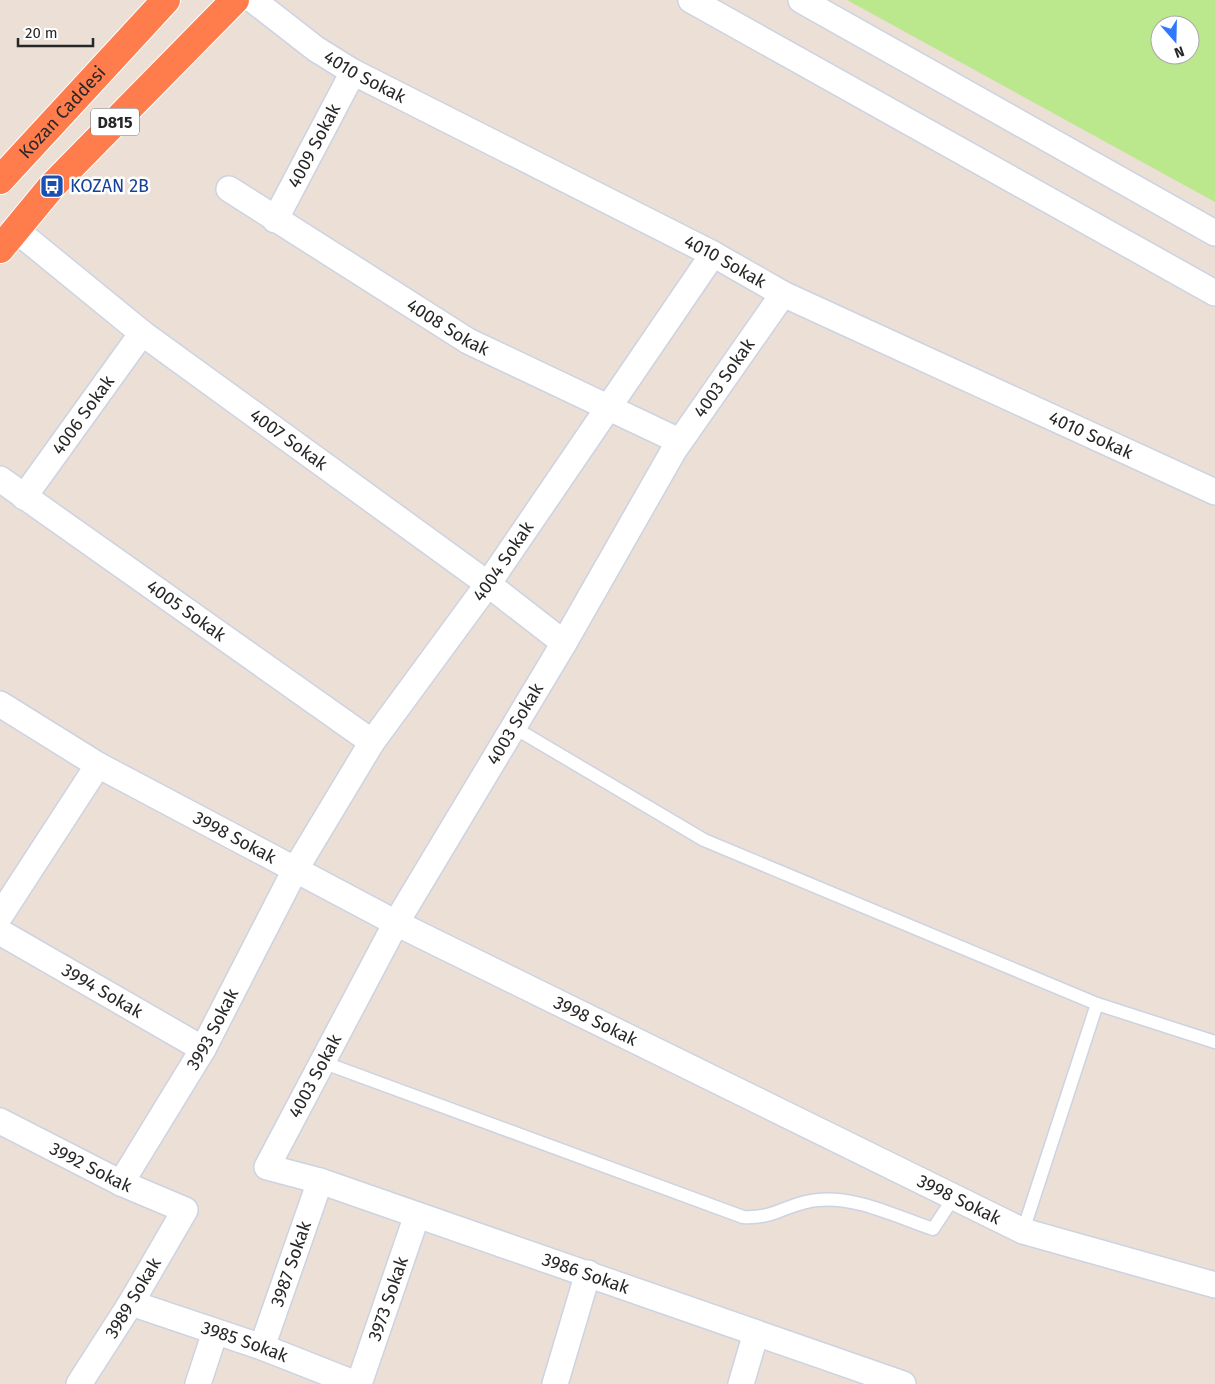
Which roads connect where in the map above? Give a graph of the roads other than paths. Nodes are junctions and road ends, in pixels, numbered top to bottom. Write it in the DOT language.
graph roads {
  1 [pos="166,0"];
  2 [pos="235,0"];
  3 [pos="253,0"];
  4 [pos="691,0"];
  5 [pos="801,0"];
  6 [pos="353,72"];
  7 [pos="0,180"];
  8 [pos="229,189"];
  9 [pos="275,220"];
  10 [pos="1215,233"];
  11 [pos="8,240"];
  12 [pos="713,254"];
  13 [pos="1215,293"];
  14 [pos="783,294"];
  15 [pos="142,333"];
  16 [pos="608,408"];
  17 [pos="679,441"];
  18 [pos="0,479"];
  19 [pos="1215,492"];
  20 [pos="24,497"];
  21 [pos="488,584"];
  22 [pos="564,643"];
  23 [pos="0,704"];
  24 [pos="514,727"];
  25 [pos="372,742"];
  26 [pos="98,765"];
  27 [pos="295,870"];
  28 [pos="0,916"];
  29 [pos="396,923"];
  30 [pos="0,932"];
  31 [pos="1098,1004"];
  32 [pos="1215,1042"];
  33 [pos="203,1049"];
  34 [pos="322,1062"];
  35 [pos="0,1121"];
  36 [pos="267,1167"];
  37 [pos="320,1181"];
  38 [pos="121,1183"];
  39 [pos="954,1197"];
  40 [pos="185,1210"];
  41 [pos="417,1215"];
  42 [pos="1023,1231"];
  43 [pos="588,1273"];
  44 [pos="1215,1285"];
  45 [pos="132,1303"];
  46 [pos="215,1332"];
  47 [pos="756,1332"];
  48 [pos="262,1347"];
  49 [pos="79,1384"];
  50 [pos="198,1384"];
  51 [pos="357,1384"];
  52 [pos="555,1384"];
  53 [pos="741,1384"];
  54 [pos="903,1384"];
  1 -- 7 [label="highway, Kozan Caddesi / D815"];
  2 -- 11 [label="highway, D815"];
  3 -- 6 [label="street, 4010 Sokak"];
  4 -- 13 [label="street"];
  5 -- 10 [label="street"];
  6 -- 9 [label="street, 4009 Sokak"];
  6 -- 12 [label="street, 4010 Sokak"];
  8 -- 9 [label="street, 4008 Sokak"];
  9 -- 16 [label="street, 4008 Sokak"];
  11 -- 15 [label="street, 4007 Sokak"];
  12 -- 14 [label="street, 4010 Sokak"];
  12 -- 16 [label="street, 4004 Sokak"];
  14 -- 17 [label="street, 4003 Sokak"];
  14 -- 19 [label="street, 4010 Sokak"];
  15 -- 20 [label="street, 4006 Sokak"];
  15 -- 21 [label="street, 4007 Sokak"];
  16 -- 17 [label="street, 4008 Sokak"];
  16 -- 21 [label="street, 4004 Sokak"];
  17 -- 22 [label="street, 4003 Sokak"];
  18 -- 20 [label="street, 4005 Sokak"];
  20 -- 25 [label="street, 4005 Sokak"];
  21 -- 22 [label="street, 4007 Sokak"];
  21 -- 25 [label="street, 4004 Sokak"];
  22 -- 24 [label="street, 4003 Sokak"];
  23 -- 26 [label="street, 3998 Sokak"];
  24 -- 29 [label="street, 4003 Sokak"];
  24 -- 31 [label="lane"];
  25 -- 27 [label="street, 4004 Sokak"];
  26 -- 27 [label="street, 3998 Sokak"];
  26 -- 28 [label="street"];
  27 -- 29 [label="street, 3998 Sokak"];
  27 -- 33 [label="street, 3993 Sokak"];
  29 -- 34 [label="street, 4003 Sokak"];
  29 -- 39 [label="street, 3998 Sokak"];
  30 -- 33 [label="street, 3994 Sokak"];
  31 -- 32 [label="lane"];
  31 -- 42 [label="lane"];
  33 -- 38 [label="street, 3993 Sokak"];
  34 -- 36 [label="street, 4003 Sokak"];
  34 -- 39 [label="lane"];
  35 -- 38 [label="street, 3992 Sokak"];
  36 -- 37 [label="street, 3986 Sokak"];
  37 -- 41 [label="street, 3986 Sokak"];
  37 -- 48 [label="street, 3987 Sokak"];
  38 -- 40 [label="street, 3992 Sokak"];
  39 -- 42 [label="street, 3998 Sokak"];
  40 -- 45 [label="street, 3989 Sokak"];
  41 -- 43 [label="street, 3986 Sokak"];
  41 -- 51 [label="street, 3973 Sokak"];
  42 -- 44 [label="street, 3998 Sokak"];
  43 -- 47 [label="street, 3986 Sokak"];
  43 -- 52 [label="street"];
  45 -- 46 [label="street, 3985 Sokak"];
  45 -- 49 [label="street, 3989 Sokak"];
  46 -- 48 [label="street, 3985 Sokak"];
  46 -- 50 [label="street"];
  47 -- 53 [label="street"];
  47 -- 54 [label="street, 3986 Sokak"];
  48 -- 51 [label="street, 3985 Sokak"];
}
